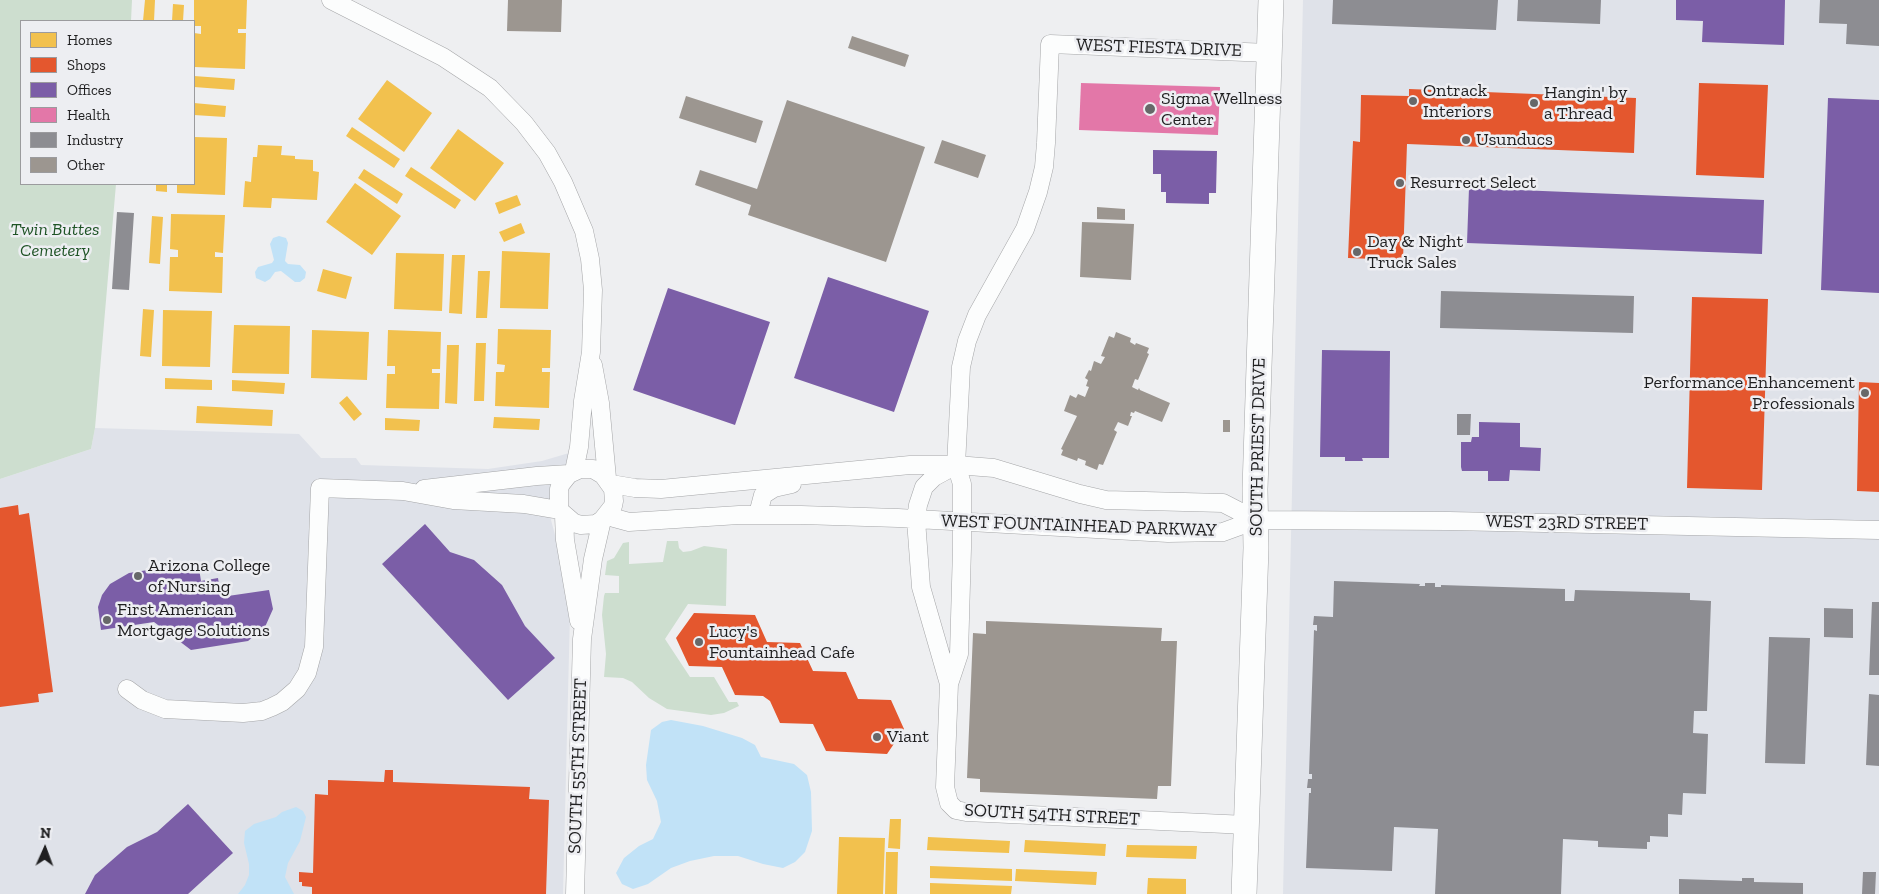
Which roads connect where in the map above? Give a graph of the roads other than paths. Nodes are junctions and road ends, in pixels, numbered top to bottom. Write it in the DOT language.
graph roads {
  1 [pos="331,0"];
  2 [pos="1271,0"];
  3 [pos="1269,53"];
  4 [pos="591,352"];
  5 [pos="956,465"];
  6 [pos="572,473"];
  7 [pos="820,473"];
  8 [pos="609,481"];
  9 [pos="403,491"];
  10 [pos="562,513"];
  11 [pos="758,514"];
  12 [pos="605,518"];
  13 [pos="916,520"];
  14 [pos="1256,520"];
  15 [pos="961,522"];
  16 [pos="1879,530"];
  17 [pos="582,639"];
  18 [pos="948,684"];
  19 [pos="127,689"];
  20 [pos="1247,825"];
  21 [pos="575,894"];
  22 [pos="1244,894"];
  1 -- 4 [label="street"];
  2 -- 3 [label="main road, SOUTH PRIEST DRIVE"];
  3 -- 5 [label="street, WEST FIESTA DRIVE"];
  3 -- 14 [label="main road, SOUTH PRIEST DRIVE"];
  4 -- 6 [label="street"];
  4 -- 8 [label="street"];
  5 -- 7 [label="street, WEST FOUNTAINHEAD PARKWAY"];
  5 -- 13 [label="street"];
  5 -- 14 [label="street, WEST FOUNTAINHEAD PARKWAY"];
  5 -- 15 [label="street"];
  6 -- 8 [label="street"];
  6 -- 9 [label="street"];
  6 -- 10 [label="street"];
  7 -- 8 [label="street, WEST FOUNTAINHEAD PARKWAY"];
  7 -- 11 [label="street"];
  8 -- 12 [label="street"];
  9 -- 10 [label="street"];
  9 -- 19 [label="street"];
  10 -- 12 [label="street"];
  10 -- 17 [label="street, SOUTH 55TH STREET"];
  11 -- 12 [label="street, WEST FOUNTAINHEAD PARKWAY"];
  11 -- 13 [label="street, WEST FOUNTAINHEAD PARKWAY"];
  12 -- 17 [label="street, SOUTH 55TH STREET"];
  13 -- 15 [label="street, WEST FOUNTAINHEAD PARKWAY"];
  13 -- 18 [label="street, SOUTH 54TH STREET"];
  14 -- 15 [label="street, WEST FOUNTAINHEAD PARKWAY"];
  14 -- 16 [label="street, WEST 23RD STREET"];
  14 -- 20 [label="main road, SOUTH PRIEST DRIVE"];
  15 -- 18 [label="street, SOUTH 54TH STREET"];
  17 -- 21 [label="street, SOUTH 55TH STREET"];
  18 -- 20 [label="street, SOUTH 54TH STREET"];
  20 -- 22 [label="main road, SOUTH PRIEST DRIVE"];
}
